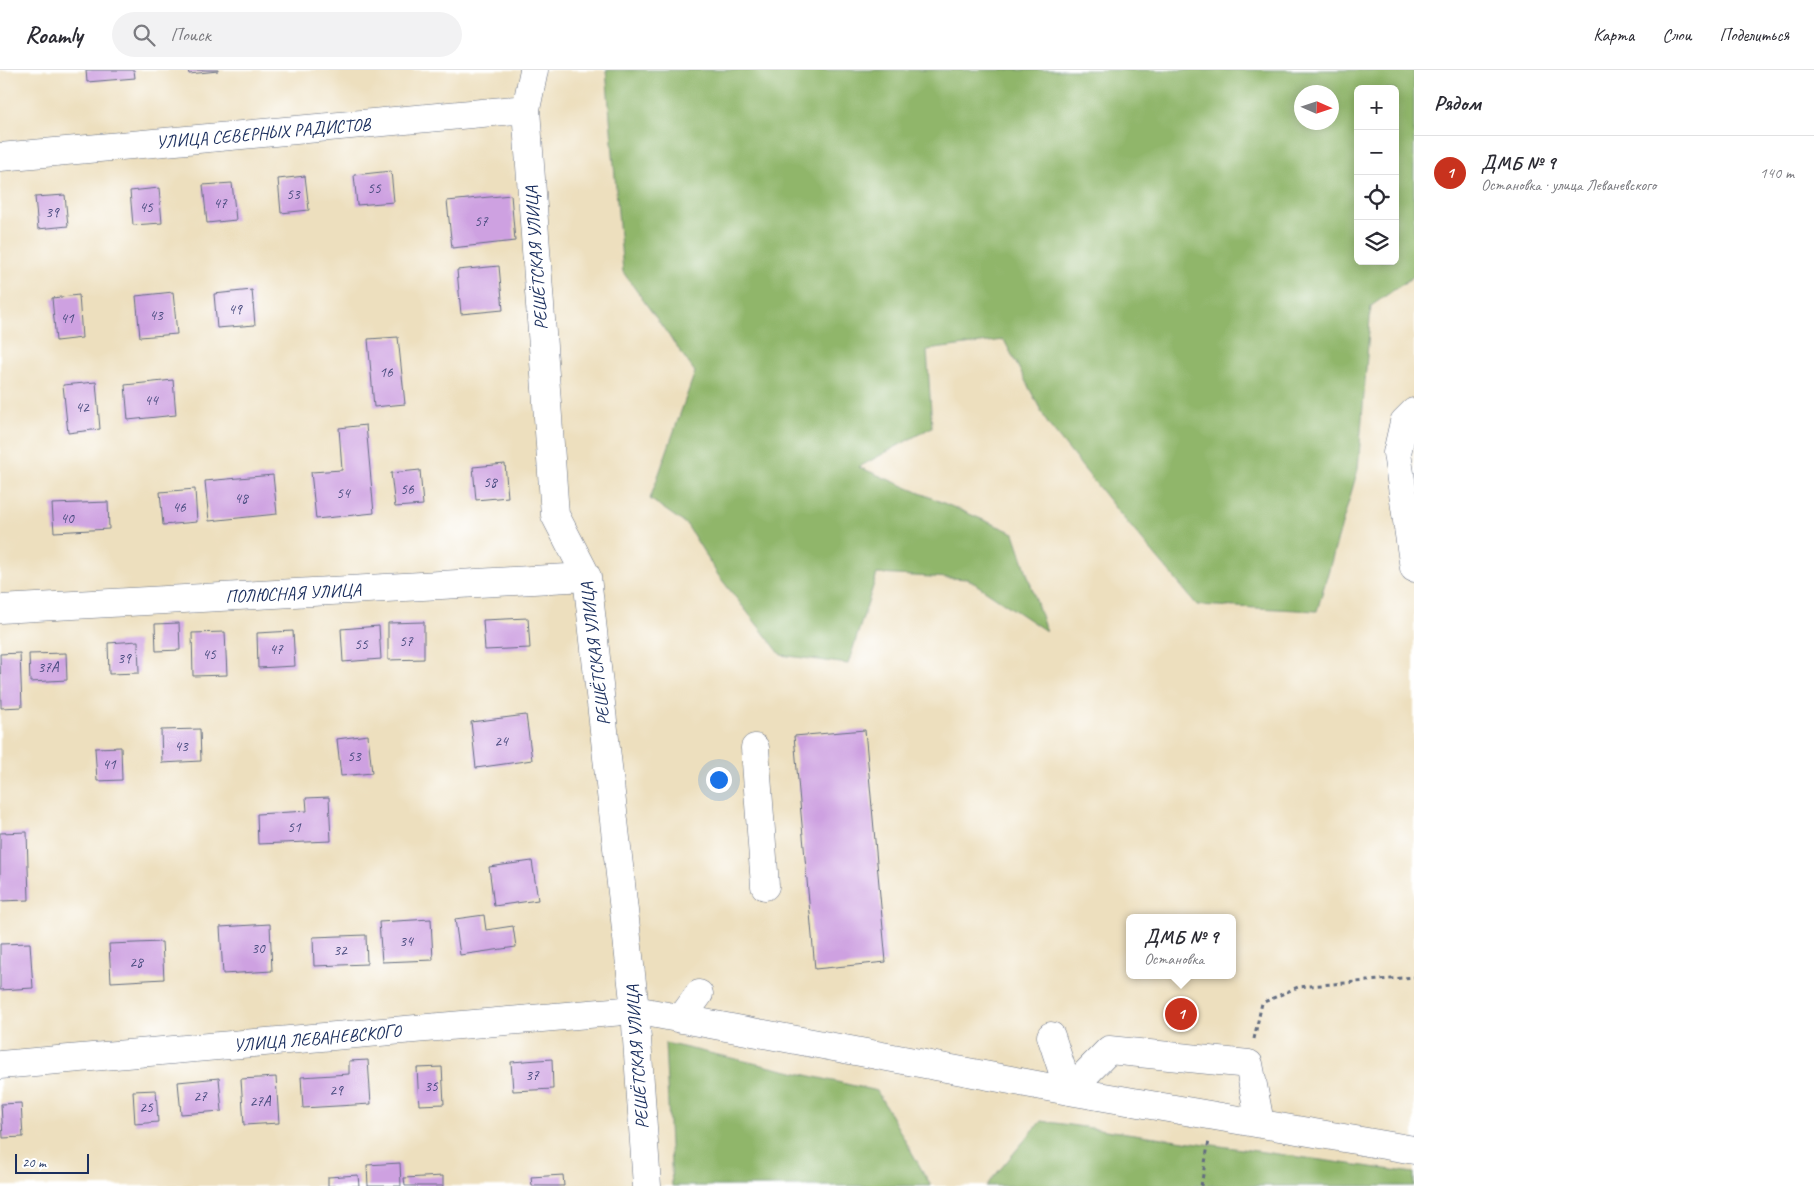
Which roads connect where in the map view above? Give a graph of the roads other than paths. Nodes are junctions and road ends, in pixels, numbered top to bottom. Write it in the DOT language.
graph roads {
  1 [pos="534,70"];
  2 [pos="526,109"];
  3 [pos="0,157"];
  4 [pos="1414,412"];
  5 [pos="1414,568"];
  6 [pos="586,577"];
  7 [pos="0,608"];
  8 [pos="755,748"];
  9 [pos="766,886"];
  10 [pos="700,994"];
  11 [pos="635,1010"];
  12 [pos="681,1019"];
  13 [pos="1051,1036"];
  14 [pos="0,1066"];
  15 [pos="1069,1091"];
  16 [pos="1260,1123"];
  17 [pos="1414,1150"];
  18 [pos="646,1186"];
  1 -- 2 [label="street, РЕШЁТСКАЯ УЛИЦА"];
  2 -- 3 [label="street, УЛИЦА СЕВЕРНЫХ РАДИСТОВ"];
  2 -- 6 [label="street, РЕШЁТСКАЯ УЛИЦА"];
  4 -- 5 [label="street"];
  6 -- 7 [label="street, ПОЛЮСНАЯ УЛИЦА"];
  6 -- 11 [label="street, РЕШЁТСКАЯ УЛИЦА"];
  8 -- 9 [label="street"];
  10 -- 12 [label="street"];
  11 -- 12 [label="street, УЛИЦА ЛЕВАНЕВСКОГО"];
  11 -- 14 [label="street, УЛИЦА ЛЕВАНЕВСКОГО"];
  11 -- 18 [label="street, РЕШЁТСКАЯ УЛИЦА"];
  12 -- 15 [label="street, УЛИЦА ЛЕВАНЕВСКОГО"];
  13 -- 15 [label="street"];
  15 -- 16 [label="street, УЛИЦА ЛЕВАНЕВСКОГО"];
  15 -- 16 [label="street"];
  16 -- 17 [label="street"];
}
